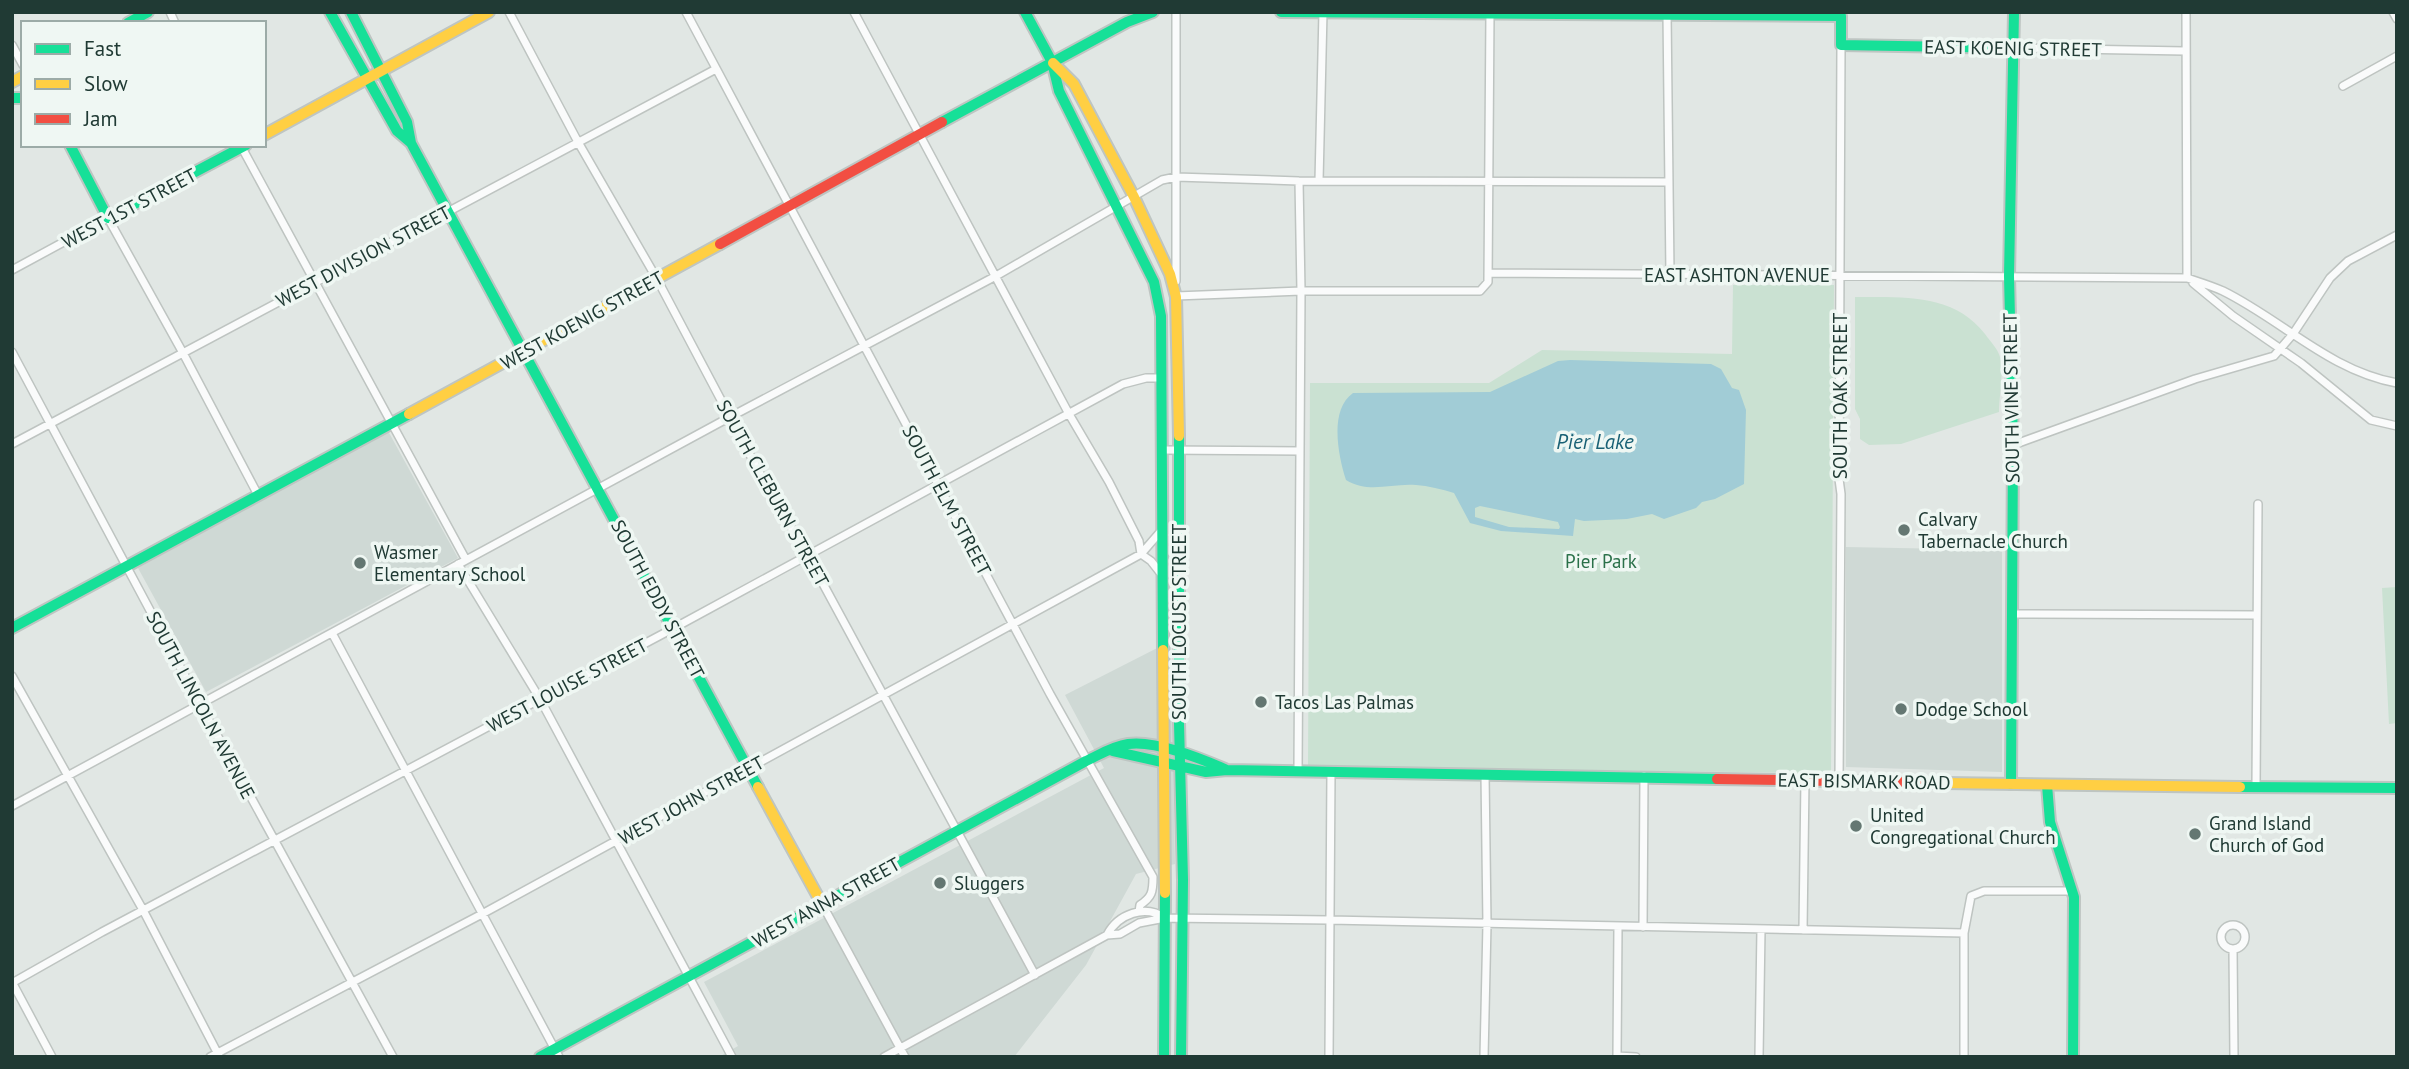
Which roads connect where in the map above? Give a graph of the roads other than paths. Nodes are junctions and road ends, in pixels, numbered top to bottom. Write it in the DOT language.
graph roads {
  1 [pos="148,12"];
  2 [pos="330,12"];
  3 [pos="351,12"];
  4 [pos="489,12"];
  5 [pos="509,12"];
  6 [pos="686,12"];
  7 [pos="1025,12"];
  8 [pos="1153,12"];
  9 [pos="1175,12"];
  10 [pos="1281,12"];
  11 [pos="2014,12"];
  12 [pos="2186,12"];
  13 [pos="2393,12"];
  14 [pos="855,13"];
  15 [pos="1323,13"];
  16 [pos="1490,13"];
  17 [pos="1667,14"];
  18 [pos="1841,14"];
  19 [pos="2397,19"];
  20 [pos="132,21"];
  21 [pos="12,45"];
  22 [pos="1841,45"];
  23 [pos="2014,48"];
  24 [pos="2185,51"];
  25 [pos="2397,56"];
  26 [pos="21,61"];
  27 [pos="1052,62"];
  28 [pos="716,69"];
  29 [pos="381,70"];
  30 [pos="366,79"];
  31 [pos="2343,86"];
  32 [pos="266,134"];
  33 [pos="920,134"];
  34 [pos="578,142"];
  35 [pos="411,143"];
  36 [pos="71,147"];
  37 [pos="241,147"];
  38 [pos="244,147"];
  39 [pos="1176,177"];
  40 [pos="1299,181"];
  41 [pos="1320,181"];
  42 [pos="1490,182"];
  43 [pos="1668,182"];
  44 [pos="1134,197"];
  45 [pos="788,206"];
  46 [pos="1117,207"];
  47 [pos="447,211"];
  48 [pos="108,218"];
  49 [pos="2397,235"];
  50 [pos="12,270"];
  51 [pos="1488,273"];
  52 [pos="1670,274"];
  53 [pos="1840,275"];
  54 [pos="996,276"];
  55 [pos="2010,276"];
  56 [pos="2187,278"];
  57 [pos="657,279"];
  58 [pos="314,282"];
  59 [pos="1301,291"];
  60 [pos="1176,297"];
  61 [pos="2293,334"];
  62 [pos="864,346"];
  63 [pos="2280,349"];
  64 [pos="12,352"];
  65 [pos="524,352"];
  66 [pos="183,354"];
  67 [pos="1162,378"];
  68 [pos="2397,383"];
  69 [pos="1069,414"];
  70 [pos="730,417"];
  71 [pos="50,424"];
  72 [pos="391,424"];
  73 [pos="2397,426"];
  74 [pos="12,444"];
  75 [pos="2013,445"];
  76 [pos="1162,450"];
  77 [pos="1179,450"];
  78 [pos="1300,451"];
  79 [pos="939,484"];
  80 [pos="598,488"];
  81 [pos="258,495"];
  82 [pos="2258,504"];
  83 [pos="1162,530"];
  84 [pos="1140,554"];
  85 [pos="808,556"];
  86 [pos="466,560"];
  87 [pos="458,564"];
  88 [pos="128,566"];
  89 [pos="1162,575"];
  90 [pos="2011,614"];
  91 [pos="2257,615"];
  92 [pos="1012,623"];
  93 [pos="12,628"];
  94 [pos="674,628"];
  95 [pos="332,633"];
  96 [pos="12,676"];
  97 [pos="882,695"];
  98 [pos="540,699"];
  99 [pos="200,704"];
  100 [pos="1163,748"];
  101 [pos="1113,751"];
  102 [pos="1181,755"];
  103 [pos="1087,761"];
  104 [pos="1163,761"];
  105 [pos="1182,767"];
  106 [pos="749,768"];
  107 [pos="1227,770"];
  108 [pos="406,771"];
  109 [pos="1298,772"];
  110 [pos="1331,772"];
  111 [pos="1485,774"];
  112 [pos="68,776"];
  113 [pos="1644,776"];
  114 [pos="1805,779"];
  115 [pos="1839,780"];
  116 [pos="2011,784"];
  117 [pos="2047,785"];
  118 [pos="2256,787"];
  119 [pos="2397,788"];
  120 [pos="12,806"];
  121 [pos="956,832"];
  122 [pos="274,841"];
  123 [pos="615,841"];
  124 [pos="2073,891"];
  125 [pos="822,904"];
  126 [pos="143,910"];
  127 [pos="1139,912"];
  128 [pos="482,914"];
  129 [pos="1164,918"];
  130 [pos="1182,919"];
  131 [pos="1329,920"];
  132 [pos="1487,924"];
  133 [pos="1618,926"];
  134 [pos="1643,927"];
  135 [pos="1761,929"];
  136 [pos="1803,930"];
  137 [pos="1964,933"];
  138 [pos="1107,935"];
  139 [pos="2233,949"];
  140 [pos="1035,975"];
  141 [pos="688,977"];
  142 [pos="352,982"];
  143 [pos="12,983"];
  144 [pos="900,1048"];
  145 [pos="557,1053"];
  146 [pos="216,1056"];
  147 [pos="1617,1056"];
  148 [pos="52,1057"];
  149 [pos="393,1057"];
  150 [pos="540,1057"];
  151 [pos="732,1057"];
  152 [pos="884,1057"];
  153 [pos="905,1057"];
  154 [pos="1164,1057"];
  155 [pos="1181,1057"];
  156 [pos="1329,1057"];
  157 [pos="1484,1057"];
  158 [pos="1636,1057"];
  159 [pos="1759,1057"];
  160 [pos="1964,1057"];
  161 [pos="2073,1057"];
  162 [pos="2234,1057"];
  1 -- 20 [label="main road"];
  2 -- 30 [label="main road, SOUTH EDDY STREET"];
  3 -- 29 [label="main road, SOUTH EDDY STREET"];
  4 -- 29 [label="main road"];
  5 -- 34 [label="street, SOUTH CLEBURN STREET"];
  6 -- 28 [label="street"];
  7 -- 27 [label="main road"];
  8 -- 27 [label="main road, WEST KOENIG STREET"];
  9 -- 39 [label="street"];
  10 -- 15 [label="main road"];
  11 -- 23 [label="main road, SOUTH VINE STREET"];
  12 -- 24 [label="street"];
  13 -- 19 [label="street"];
  14 -- 33 [label="street"];
  15 -- 16 [label="main road"];
  15 -- 41 [label="street"];
  16 -- 17 [label="main road"];
  16 -- 42 [label="street"];
  17 -- 18 [label="main road"];
  17 -- 43 [label="street"];
  18 -- 22 [label="main road, SOUTH OAK STREET"];
  21 -- 26 [label="street"];
  22 -- 23 [label="main road, EAST KOENIG STREET"];
  22 -- 53 [label="street, SOUTH OAK STREET"];
  23 -- 24 [label="street, EAST KOENIG STREET"];
  23 -- 55 [label="main road, SOUTH VINE STREET"];
  24 -- 56 [label="street"];
  25 -- 31 [label="street"];
  27 -- 33 [label="main road, WEST KOENIG STREET"];
  27 -- 44 [label="main road, SOUTH LOCUST STREET"];
  27 -- 46 [label="main road, SOUTH LOCUST STREET"];
  28 -- 34 [label="street, WEST DIVISION STREET"];
  28 -- 45 [label="street, SOUTH ELM STREET"];
  29 -- 30 [label="main road"];
  29 -- 35 [label="main road, SOUTH EDDY STREET"];
  30 -- 32 [label="main road"];
  30 -- 35 [label="main road, SOUTH EDDY STREET"];
  33 -- 45 [label="main road, WEST KOENIG STREET"];
  33 -- 54 [label="street"];
  34 -- 47 [label="street, WEST DIVISION STREET"];
  34 -- 57 [label="street, SOUTH CLEBURN STREET"];
  35 -- 47 [label="main road, SOUTH EDDY STREET"];
  36 -- 48 [label="main road"];
  37 -- 48 [label="main road, WEST 1ST STREET"];
  38 -- 58 [label="street"];
  39 -- 40 [label="street"];
  39 -- 44 [label="street"];
  39 -- 60 [label="street"];
  40 -- 41 [label="street"];
  40 -- 59 [label="street"];
  41 -- 42 [label="street"];
  42 -- 43 [label="street"];
  42 -- 51 [label="street"];
  43 -- 52 [label="street"];
  44 -- 46 [label="street"];
  44 -- 60 [label="main road, SOUTH LOCUST STREET"];
  45 -- 57 [label="main road, WEST KOENIG STREET"];
  45 -- 62 [label="street, SOUTH ELM STREET"];
  46 -- 54 [label="street"];
  46 -- 67 [label="main road, SOUTH LOCUST STREET"];
  47 -- 58 [label="street, WEST DIVISION STREET"];
  47 -- 65 [label="main road, SOUTH EDDY STREET"];
  48 -- 50 [label="street, WEST 1ST STREET"];
  48 -- 66 [label="street"];
  49 -- 61 [label="street"];
  51 -- 52 [label="street, EAST ASHTON AVENUE"];
  51 -- 59 [label="street"];
  52 -- 53 [label="street, EAST ASHTON AVENUE"];
  53 -- 55 [label="street, EAST ASHTON AVENUE"];
  53 -- 115 [label="street, SOUTH OAK STREET"];
  54 -- 62 [label="street"];
  54 -- 69 [label="street"];
  55 -- 56 [label="street, EAST ASHTON AVENUE"];
  55 -- 75 [label="main road, SOUTH VINE STREET"];
  56 -- 61 [label="street, EAST ASHTON AVENUE"];
  56 -- 63 [label="street"];
  57 -- 65 [label="main road, WEST KOENIG STREET"];
  57 -- 70 [label="street, SOUTH CLEBURN STREET"];
  58 -- 66 [label="street, WEST DIVISION STREET"];
  58 -- 72 [label="street"];
  59 -- 60 [label="street"];
  59 -- 78 [label="street"];
  60 -- 77 [label="main road, SOUTH LOCUST STREET"];
  61 -- 63 [label="street"];
  61 -- 68 [label="street, EAST ASHTON AVENUE"];
  62 -- 70 [label="street"];
  62 -- 79 [label="street, SOUTH ELM STREET"];
  63 -- 73 [label="street"];
  63 -- 75 [label="street"];
  64 -- 71 [label="street, SOUTH LINCOLN AVENUE"];
  65 -- 72 [label="main road, WEST KOENIG STREET"];
  65 -- 80 [label="main road, SOUTH EDDY STREET"];
  66 -- 71 [label="street, WEST DIVISION STREET"];
  66 -- 81 [label="street"];
  67 -- 69 [label="street, WEST LOUISE STREET"];
  67 -- 76 [label="main road, SOUTH LOCUST STREET"];
  69 -- 79 [label="street, WEST LOUISE STREET"];
  69 -- 84 [label="street"];
  70 -- 80 [label="street"];
  70 -- 85 [label="street, SOUTH CLEBURN STREET"];
  71 -- 74 [label="street, WEST DIVISION STREET"];
  71 -- 88 [label="street, SOUTH LINCOLN AVENUE"];
  72 -- 81 [label="main road, WEST KOENIG STREET"];
  72 -- 86 [label="street"];
  75 -- 90 [label="main road, SOUTH VINE STREET"];
  76 -- 77 [label="street"];
  76 -- 83 [label="main road, SOUTH LOCUST STREET"];
  77 -- 78 [label="street"];
  77 -- 102 [label="main road, SOUTH LOCUST STREET"];
  78 -- 109 [label="street"];
  79 -- 85 [label="street, WEST LOUISE STREET"];
  79 -- 92 [label="street, SOUTH ELM STREET"];
  80 -- 86 [label="street"];
  80 -- 94 [label="main road, SOUTH EDDY STREET"];
  81 -- 88 [label="main road, WEST KOENIG STREET"];
  82 -- 91 [label="street"];
  83 -- 84 [label="street, WEST JOHN STREET"];
  83 -- 89 [label="main road, SOUTH LOCUST STREET"];
  84 -- 89 [label="street"];
  84 -- 92 [label="street, WEST JOHN STREET"];
  85 -- 94 [label="street, WEST LOUISE STREET"];
  85 -- 97 [label="street, SOUTH CLEBURN STREET"];
  86 -- 87 [label="street"];
  87 -- 95 [label="street"];
  87 -- 98 [label="street"];
  88 -- 93 [label="main road, WEST KOENIG STREET"];
  88 -- 99 [label="street, SOUTH LINCOLN AVENUE"];
  89 -- 100 [label="main road, SOUTH LOCUST STREET"];
  90 -- 91 [label="street"];
  90 -- 116 [label="main road, SOUTH VINE STREET"];
  91 -- 118 [label="street"];
  92 -- 97 [label="street, WEST JOHN STREET"];
  92 -- 103 [label="street, SOUTH ELM STREET"];
  94 -- 98 [label="street, WEST LOUISE STREET"];
  94 -- 106 [label="main road, SOUTH EDDY STREET"];
  95 -- 99 [label="street"];
  95 -- 108 [label="street"];
  96 -- 112 [label="street"];
  97 -- 106 [label="street, WEST JOHN STREET"];
  97 -- 121 [label="street, SOUTH CLEBURN STREET"];
  98 -- 108 [label="street, WEST LOUISE STREET"];
  98 -- 123 [label="street"];
  99 -- 112 [label="street"];
  99 -- 122 [label="street, SOUTH LINCOLN AVENUE"];
  100 -- 101 [label="main road, WEST ANNA STREET"];
  100 -- 102 [label="main road, WEST ANNA STREET"];
  100 -- 104 [label="main road, SOUTH LOCUST STREET"];
  101 -- 103 [label="main road, WEST ANNA STREET"];
  101 -- 104 [label="main road"];
  102 -- 105 [label="main road, SOUTH LOCUST STREET"];
  102 -- 107 [label="main road, WEST ANNA STREET"];
  103 -- 121 [label="main road, WEST ANNA STREET"];
  103 -- 127 [label="street, SOUTH ELM STREET"];
  104 -- 105 [label="main road, EAST BISMARK ROAD"];
  104 -- 129 [label="main road, SOUTH LOCUST STREET"];
  105 -- 107 [label="main road, EAST BISMARK ROAD"];
  105 -- 130 [label="main road, SOUTH LOCUST STREET"];
  106 -- 123 [label="street, WEST JOHN STREET"];
  106 -- 125 [label="main road, SOUTH EDDY STREET"];
  107 -- 109 [label="main road, EAST BISMARK ROAD"];
  108 -- 122 [label="street, WEST LOUISE STREET"];
  108 -- 128 [label="street"];
  109 -- 110 [label="main road, EAST BISMARK ROAD"];
  110 -- 111 [label="main road, EAST BISMARK ROAD"];
  110 -- 131 [label="street"];
  111 -- 113 [label="main road, EAST BISMARK ROAD"];
  111 -- 132 [label="street"];
  112 -- 120 [label="street"];
  112 -- 126 [label="street"];
  113 -- 114 [label="main road, EAST BISMARK ROAD"];
  113 -- 134 [label="street"];
  114 -- 115 [label="main road, EAST BISMARK ROAD"];
  114 -- 136 [label="street"];
  115 -- 116 [label="main road, EAST BISMARK ROAD"];
  116 -- 117 [label="main road, EAST BISMARK ROAD"];
  117 -- 118 [label="main road, EAST BISMARK ROAD"];
  117 -- 124 [label="main road"];
  118 -- 119 [label="main road, EAST BISMARK ROAD"];
  121 -- 125 [label="main road, WEST ANNA STREET"];
  121 -- 140 [label="street, SOUTH CLEBURN STREET"];
  122 -- 126 [label="street, WEST LOUISE STREET"];
  122 -- 142 [label="street, SOUTH LINCOLN AVENUE"];
  123 -- 128 [label="street, WEST JOHN STREET"];
  123 -- 141 [label="street"];
  124 -- 137 [label="street"];
  124 -- 161 [label="main road"];
  125 -- 141 [label="main road, WEST ANNA STREET"];
  125 -- 144 [label="street, SOUTH EDDY STREET"];
  126 -- 143 [label="street, WEST LOUISE STREET"];
  126 -- 146 [label="street"];
  127 -- 129 [label="street"];
  127 -- 138 [label="street"];
  128 -- 142 [label="street, WEST JOHN STREET"];
  128 -- 145 [label="street"];
  129 -- 130 [label="street"];
  129 -- 138 [label="street"];
  129 -- 154 [label="main road, SOUTH LOCUST STREET"];
  130 -- 131 [label="street"];
  130 -- 155 [label="main road, SOUTH LOCUST STREET"];
  131 -- 132 [label="street"];
  131 -- 156 [label="street"];
  132 -- 133 [label="street"];
  132 -- 157 [label="street"];
  133 -- 134 [label="street"];
  133 -- 147 [label="street"];
  134 -- 135 [label="street"];
  135 -- 136 [label="street"];
  135 -- 159 [label="street"];
  136 -- 137 [label="street"];
  137 -- 160 [label="street"];
  138 -- 140 [label="street"];
  139 -- 162 [label="street"];
  140 -- 144 [label="street"];
  141 -- 145 [label="main road, WEST ANNA STREET"];
  141 -- 151 [label="street"];
  142 -- 146 [label="street, WEST JOHN STREET"];
  142 -- 149 [label="street, SOUTH LINCOLN AVENUE"];
  143 -- 148 [label="street"];
  144 -- 152 [label="street"];
  144 -- 153 [label="street, SOUTH EDDY STREET"];
  145 -- 150 [label="main road, WEST ANNA STREET"];
  147 -- 158 [label="street"];
}
